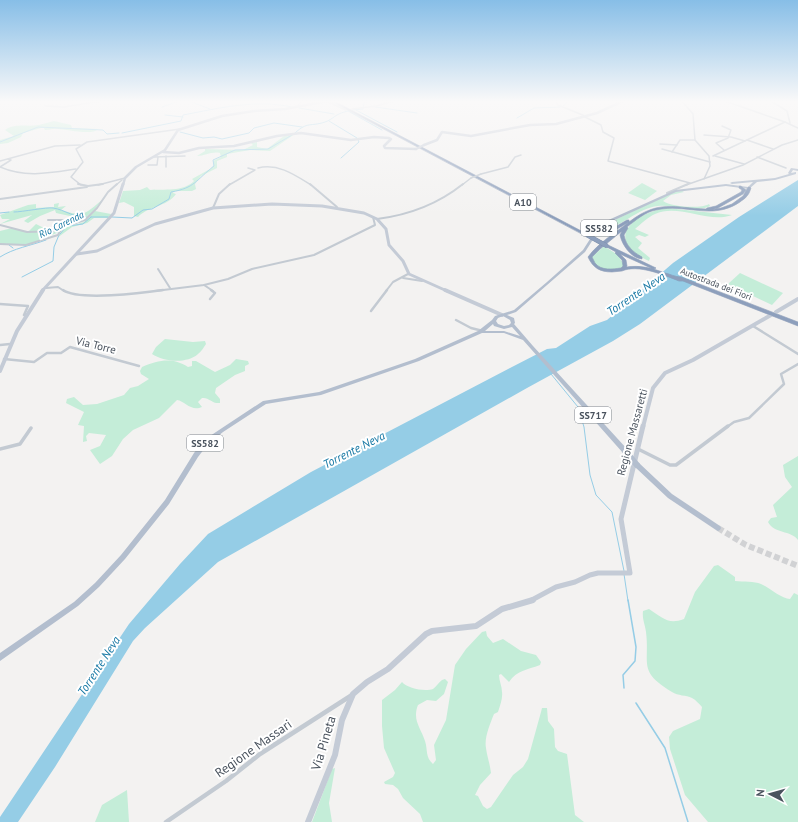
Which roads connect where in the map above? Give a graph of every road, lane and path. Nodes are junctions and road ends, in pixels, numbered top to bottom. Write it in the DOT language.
graph roads {
  1 [pos="104,139"];
  2 [pos="172,139"];
  3 [pos="263,139"];
  4 [pos="390,139"];
  5 [pos="407,139"];
  6 [pos="407,139"];
  7 [pos="437,139"];
  8 [pos="614,139"];
  9 [pos="682,139"];
  10 [pos="685,139"];
  11 [pos="723,139"];
  12 [pos="738,139"];
  13 [pos="748,139"];
  14 [pos="695,140"];
  15 [pos="745,141"];
  16 [pos="797,141"];
  17 [pos="660,144"];
  18 [pos="80,145"];
  19 [pos="677,145"];
  20 [pos="662,149"];
  21 [pos="772,149"];
  22 [pos="724,150"];
  23 [pos="163,152"];
  24 [pos="672,152"];
  25 [pos="521,155"];
  26 [pos="717,155"];
  27 [pos="166,156"];
  28 [pos="186,156"];
  29 [pos="709,156"];
  30 [pos="154,157"];
  31 [pos="158,157"];
  32 [pos="757,157"];
  33 [pos="8,159"];
  34 [pos="0,161"];
  35 [pos="710,162"];
  36 [pos="745,164"];
  37 [pos="148,165"];
  38 [pos="0,167"];
  39 [pos="166,167"];
  40 [pos="248,168"];
  41 [pos="258,168"];
  42 [pos="76,169"];
  43 [pos="795,171"];
  44 [pos="704,178"];
  45 [pos="124,179"];
  46 [pos="756,180"];
  47 [pos="744,182"];
  48 [pos="690,183"];
  49 [pos="684,185"];
  50 [pos="739,185"];
  51 [pos="89,186"];
  52 [pos="750,186"];
  53 [pos="690,189"];
  54 [pos="667,193"];
  55 [pos="0,199"];
  56 [pos="337,207"];
  57 [pos="213,208"];
  58 [pos="700,210"];
  59 [pos="640,216"];
  60 [pos="375,218"];
  61 [pos="48,220"];
  62 [pos="629,224"];
  63 [pos="0,225"];
  64 [pos="66,226"];
  65 [pos="60,231"];
  66 [pos="589,234"];
  67 [pos="0,244"];
  68 [pos="607,245"];
  69 [pos="77,254"];
  70 [pos="650,265"];
  71 [pos="158,269"];
  72 [pos="622,270"];
  73 [pos="408,274"];
  74 [pos="402,278"];
  75 [pos="681,280"];
  76 [pos="422,281"];
  77 [pos="204,284"];
  78 [pos="46,288"];
  79 [pos="170,288"];
  80 [pos="210,299"];
  81 [pos="798,299"];
  82 [pos="743,303"];
  83 [pos="0,304"];
  84 [pos="488,308"];
  85 [pos="371,311"];
  86 [pos="515,311"];
  87 [pos="776,312"];
  88 [pos="26,315"];
  89 [pos="771,315"];
  90 [pos="503,316"];
  91 [pos="456,320"];
  92 [pos="495,320"];
  93 [pos="512,322"];
  94 [pos="798,322"];
  95 [pos="753,326"];
  96 [pos="503,327"];
  97 [pos="482,331"];
  98 [pos="523,339"];
  99 [pos="10,344"];
  100 [pos="0,345"];
  101 [pos="798,354"];
  102 [pos="4,359"];
  103 [pos="798,364"];
  104 [pos="139,366"];
  105 [pos="0,371"];
  106 [pos="31,428"];
  107 [pos="636,448"];
  108 [pos="0,449"];
  109 [pos="718,528"];
  110 [pos="0,657"];
  111 [pos="353,694"];
  112 [pos="166,822"];
  113 [pos="308,822"];
  1 -- 18 [label="street"];
  2 -- 23 [label="street"];
  3 -- 23 [label="street, bridge"];
  4 -- 7 [label="street, bridge"];
  5 -- 66 [label="highway, Autostrada dei Fiori / A10"];
  6 -- 66 [label="highway, Autostrada dei Fiori / A10"];
  8 -- 48 [label="street"];
  9 -- 19 [label="street"];
  10 -- 14 [label="street"];
  11 -- 22 [label="street"];
  12 -- 15 [label="street"];
  13 -- 15 [label="street"];
  14 -- 29 [label="street"];
  15 -- 21 [label="street"];
  15 -- 22 [label="street"];
  16 -- 21 [label="street"];
  17 -- 19 [label="street"];
  18 -- 33 [label="street"];
  18 -- 42 [label="street"];
  19 -- 24 [label="street"];
  20 -- 24 [label="street"];
  21 -- 32 [label="street"];
  22 -- 26 [label="street"];
  23 -- 30 [label="street"];
  24 -- 35 [label="street"];
  25 -- 60 [label="street, bridge"];
  26 -- 29 [label="street"];
  26 -- 36 [label="street"];
  27 -- 28 [label="street"];
  27 -- 31 [label="street"];
  27 -- 39 [label="street"];
  29 -- 35 [label="street"];
  30 -- 31 [label="street"];
  30 -- 45 [label="street"];
  31 -- 37 [label="street"];
  32 -- 36 [label="street"];
  32 -- 43 [label="street"];
  33 -- 34 [label="street"];
  33 -- 38 [label="street"];
  35 -- 44 [label="street"];
  36 -- 44 [label="street"];
  38 -- 42 [label="street"];
  40 -- 57 [label="street"];
  41 -- 56 [label="street"];
  42 -- 51 [label="street"];
  43 -- 46 [label="main road"];
  44 -- 48 [label="street"];
  45 -- 51 [label="street"];
  45 -- 64 [label="street"];
  45 -- 69 [label="street"];
  46 -- 47 [label="main road"];
  46 -- 52 [label="main road"];
  47 -- 50 [label="main road"];
  47 -- 52 [label="main road"];
  48 -- 49 [label="street"];
  49 -- 53 [label="street"];
  49 -- 54 [label="street"];
  50 -- 52 [label="main road"];
  50 -- 53 [label="main road, SS582"];
  50 -- 58 [label="highway"];
  51 -- 55 [label="street"];
  52 -- 58 [label="highway"];
  53 -- 54 [label="main road, SS582"];
  54 -- 86 [label="main road, SS582"];
  56 -- 57 [label="street"];
  56 -- 60 [label="street"];
  57 -- 69 [label="street"];
  58 -- 59 [label="highway"];
  59 -- 62 [label="highway"];
  59 -- 66 [label="highway, bridge"];
  60 -- 73 [label="street"];
  60 -- 77 [label="street"];
  61 -- 64 [label="street"];
  62 -- 70 [label="highway"];
  62 -- 72 [label="highway"];
  63 -- 65 [label="street"];
  64 -- 65 [label="street"];
  65 -- 67 [label="street"];
  66 -- 68 [label="highway, Autostrada dei Fiori / A10, bridge"];
  66 -- 68 [label="highway, Autostrada dei Fiori / A10, bridge"];
  68 -- 70 [label="highway, Autostrada dei Fiori / A10"];
  68 -- 72 [label="highway"];
  69 -- 78 [label="street"];
  70 -- 75 [label="highway, Autostrada dei Fiori / A10"];
  70 -- 82 [label="highway, Autostrada dei Fiori / A10"];
  71 -- 79 [label="street"];
  72 -- 75 [label="highway"];
  73 -- 74 [label="street"];
  73 -- 76 [label="street"];
  74 -- 76 [label="street"];
  74 -- 85 [label="street"];
  75 -- 82 [label="highway, Autostrada dei Fiori / A10"];
  76 -- 84 [label="street"];
  77 -- 79 [label="street"];
  77 -- 80 [label="street"];
  78 -- 79 [label="street"];
  78 -- 88 [label="street"];
  81 -- 87 [label="street"];
  82 -- 94 [label="highway, Autostrada dei Fiori / A10"];
  83 -- 88 [label="street"];
  84 -- 90 [label="street"];
  84 -- 92 [label="street"];
  86 -- 90 [label="main road, SS582"];
  86 -- 93 [label="main road, SS582"];
  88 -- 99 [label="street"];
  89 -- 95 [label="street, Regione Massaretti"];
  90 -- 92 [label="main road"];
  90 -- 93 [label="main road"];
  91 -- 97 [label="street"];
  92 -- 96 [label="main road"];
  92 -- 97 [label="main road, SS582"];
  93 -- 96 [label="main road"];
  93 -- 98 [label="main road, SS717"];
  95 -- 101 [label="street"];
  95 -- 107 [label="street, Regione Massaretti"];
  96 -- 97 [label="main road, SS582"];
  96 -- 98 [label="main road, SS717"];
  97 -- 98 [label="main road"];
  97 -- 110 [label="main road, SS582"];
  98 -- 109 [label="main road, SS717, bridge"];
  99 -- 100 [label="street"];
  99 -- 102 [label="street"];
  102 -- 104 [label="street, Via Torre"];
  102 -- 105 [label="street"];
  103 -- 107 [label="street"];
  106 -- 108 [label="street"];
  107 -- 111 [label="street, Regione Massaretti"];
  111 -- 112 [label="street, Regione Massari"];
  111 -- 113 [label="street, Via Pineta"];
}
